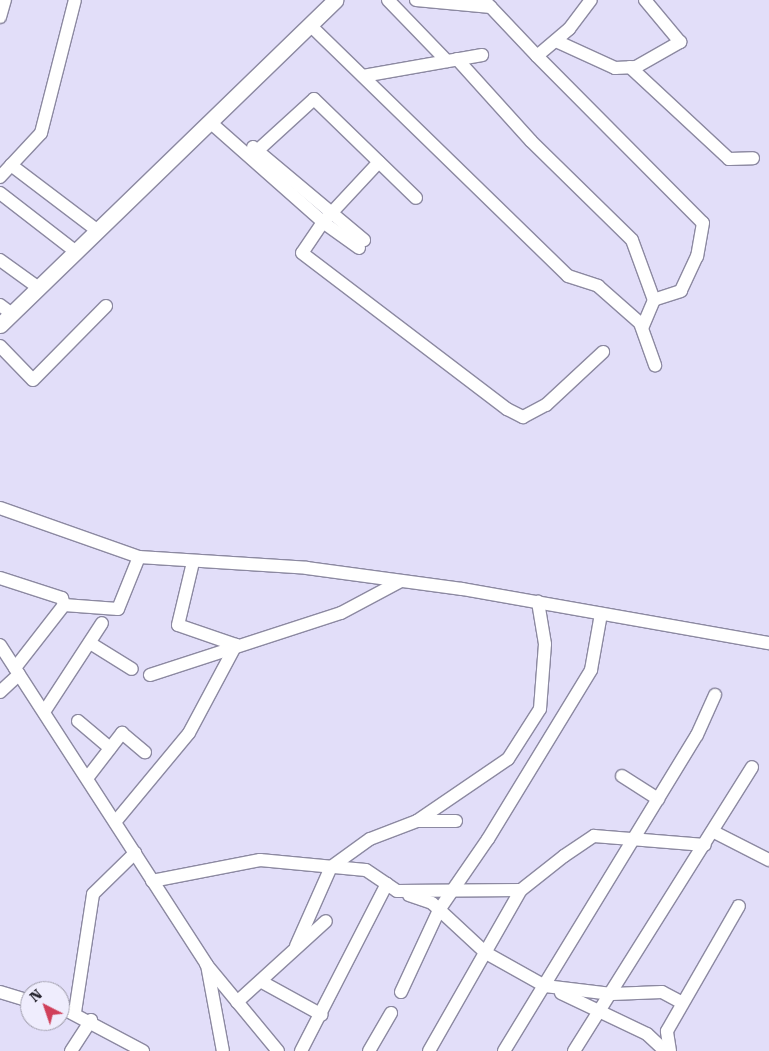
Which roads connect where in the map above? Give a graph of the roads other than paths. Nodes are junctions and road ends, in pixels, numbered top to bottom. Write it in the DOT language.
graph roads {
  1 [pos="5,0"];
  2 [pos="76,0"];
  3 [pos="335,0"];
  4 [pos="388,0"];
  5 [pos="416,0"];
  6 [pos="591,0"];
  7 [pos="645,0"];
  8 [pos="488,3"];
  9 [pos="0,17"];
  10 [pos="310,25"];
  11 [pos="556,41"];
  12 [pos="482,55"];
  13 [pos="537,56"];
  14 [pos="452,60"];
  15 [pos="630,67"];
  16 [pos="363,76"];
  17 [pos="214,119"];
  18 [pos="258,151"];
  19 [pos="753,158"];
  20 [pos="379,162"];
  21 [pos="11,165"];
  22 [pos="0,178"];
  23 [pos="0,193"];
  24 [pos="416,198"];
  25 [pos="327,218"];
  26 [pos="98,231"];
  27 [pos="362,244"];
  28 [pos="76,252"];
  29 [pos="0,260"];
  30 [pos="39,288"];
  31 [pos="654,300"];
  32 [pos="106,306"];
  33 [pos="6,309"];
  34 [pos="0,326"];
  35 [pos="642,328"];
  36 [pos="0,346"];
  37 [pos="603,352"];
  38 [pos="655,365"];
  39 [pos="0,508"];
  40 [pos="139,557"];
  41 [pos="193,562"];
  42 [pos="0,578"];
  43 [pos="401,580"];
  44 [pos="538,602"];
  45 [pos="64,605"];
  46 [pos="601,614"];
  47 [pos="102,623"];
  48 [pos="90,643"];
  49 [pos="769,643"];
  50 [pos="0,645"];
  51 [pos="236,645"];
  52 [pos="132,669"];
  53 [pos="17,671"];
  54 [pos="150,675"];
  55 [pos="0,692"];
  56 [pos="715,695"];
  57 [pos="44,712"];
  58 [pos="78,721"];
  59 [pos="110,748"];
  60 [pos="145,752"];
  61 [pos="752,767"];
  62 [pos="622,776"];
  63 [pos="88,777"];
  64 [pos="658,800"];
  65 [pos="116,821"];
  66 [pos="416,821"];
  67 [pos="456,821"];
  68 [pos="714,832"];
  69 [pos="633,840"];
  70 [pos="705,846"];
  71 [pos="135,854"];
  72 [pos="769,860"];
  73 [pos="330,867"];
  74 [pos="152,881"];
  75 [pos="392,888"];
  76 [pos="521,890"];
  77 [pos="452,891"];
  78 [pos="739,906"];
  79 [pos="439,910"];
  80 [pos="326,921"];
  81 [pos="296,946"];
  82 [pos="486,953"];
  83 [pos="206,964"];
  84 [pos="262,982"];
  85 [pos="545,986"];
  86 [pos="0,992"];
  87 [pos="400,992"];
  88 [pos="612,994"];
  89 [pos="20,997"];
  90 [pos="237,1002"];
  91 [pos="681,1002"];
  92 [pos="602,1009"];
  93 [pos="70,1010"];
  94 [pos="75,1012"];
  95 [pos="392,1013"];
  96 [pos="322,1014"];
  97 [pos="91,1020"];
  98 [pos="70,1051"];
  99 [pos="143,1051"];
  100 [pos="223,1051"];
  101 [pos="278,1051"];
  102 [pos="301,1051"];
  103 [pos="369,1051"];
  104 [pos="429,1051"];
  105 [pos="504,1051"];
  106 [pos="574,1051"];
  107 [pos="665,1051"];
  108 [pos="670,1051"];
  1 -- 9 [label="street"];
  2 -- 21 [label="street"];
  3 -- 10 [label="main road"];
  4 -- 14 [label="street"];
  5 -- 8 [label="street"];
  6 -- 11 [label="street"];
  7 -- 15 [label="street"];
  8 -- 13 [label="street"];
  10 -- 16 [label="street"];
  10 -- 17 [label="main road"];
  11 -- 13 [label="street"];
  11 -- 15 [label="street"];
  12 -- 14 [label="street"];
  13 -- 31 [label="street"];
  14 -- 16 [label="street"];
  14 -- 31 [label="street"];
  15 -- 19 [label="street"];
  16 -- 35 [label="street"];
  17 -- 18 [label="street"];
  17 -- 25 [label="street"];
  17 -- 26 [label="main road"];
  18 -- 20 [label="street"];
  18 -- 25 [label="street"];
  20 -- 24 [label="street"];
  20 -- 25 [label="street"];
  21 -- 22 [label="street"];
  21 -- 26 [label="street"];
  23 -- 28 [label="street"];
  25 -- 27 [label="street"];
  25 -- 37 [label="street"];
  26 -- 28 [label="main road"];
  28 -- 30 [label="main road"];
  29 -- 30 [label="street"];
  30 -- 33 [label="main road"];
  31 -- 35 [label="street"];
  32 -- 36 [label="street"];
  33 -- 34 [label="main road"];
  35 -- 38 [label="street"];
  39 -- 40 [label="street"];
  40 -- 41 [label="street"];
  40 -- 45 [label="street"];
  41 -- 43 [label="street"];
  41 -- 51 [label="street"];
  42 -- 45 [label="street"];
  43 -- 44 [label="street"];
  43 -- 51 [label="street"];
  44 -- 46 [label="street"];
  44 -- 66 [label="street"];
  45 -- 53 [label="street"];
  46 -- 49 [label="street"];
  46 -- 77 [label="street"];
  47 -- 48 [label="street"];
  48 -- 52 [label="street"];
  48 -- 57 [label="street"];
  50 -- 53 [label="street"];
  51 -- 54 [label="street"];
  51 -- 65 [label="street"];
  53 -- 55 [label="street"];
  53 -- 57 [label="street"];
  56 -- 64 [label="street"];
  57 -- 63 [label="street"];
  58 -- 59 [label="street"];
  59 -- 60 [label="street"];
  59 -- 63 [label="street"];
  61 -- 68 [label="street"];
  62 -- 64 [label="street"];
  63 -- 65 [label="street"];
  64 -- 69 [label="street"];
  65 -- 71 [label="street"];
  66 -- 67 [label="street"];
  66 -- 73 [label="street"];
  68 -- 70 [label="street"];
  68 -- 72 [label="street"];
  69 -- 70 [label="street"];
  69 -- 76 [label="street"];
  69 -- 85 [label="street"];
  70 -- 88 [label="street"];
  71 -- 74 [label="street"];
  71 -- 94 [label="street"];
  73 -- 74 [label="street"];
  73 -- 75 [label="street"];
  73 -- 81 [label="street"];
  74 -- 83 [label="street"];
  75 -- 77 [label="street"];
  75 -- 79 [label="street"];
  75 -- 96 [label="street"];
  76 -- 77 [label="street"];
  76 -- 82 [label="street"];
  77 -- 79 [label="street"];
  78 -- 91 [label="street"];
  79 -- 82 [label="street"];
  79 -- 87 [label="street"];
  80 -- 81 [label="street"];
  81 -- 84 [label="street"];
  82 -- 85 [label="street"];
  82 -- 104 [label="street"];
  83 -- 90 [label="street"];
  83 -- 100 [label="street"];
  84 -- 90 [label="street"];
  84 -- 96 [label="street"];
  85 -- 88 [label="street"];
  85 -- 92 [label="street"];
  85 -- 105 [label="street"];
  86 -- 89 [label="street"];
  88 -- 91 [label="street"];
  88 -- 92 [label="street"];
  90 -- 101 [label="street"];
  91 -- 108 [label="street"];
  92 -- 106 [label="street"];
  92 -- 107 [label="street"];
  93 -- 94 [label="street"];
  94 -- 97 [label="street"];
  95 -- 103 [label="street"];
  96 -- 102 [label="street"];
  97 -- 98 [label="street"];
  97 -- 99 [label="street"];
}
